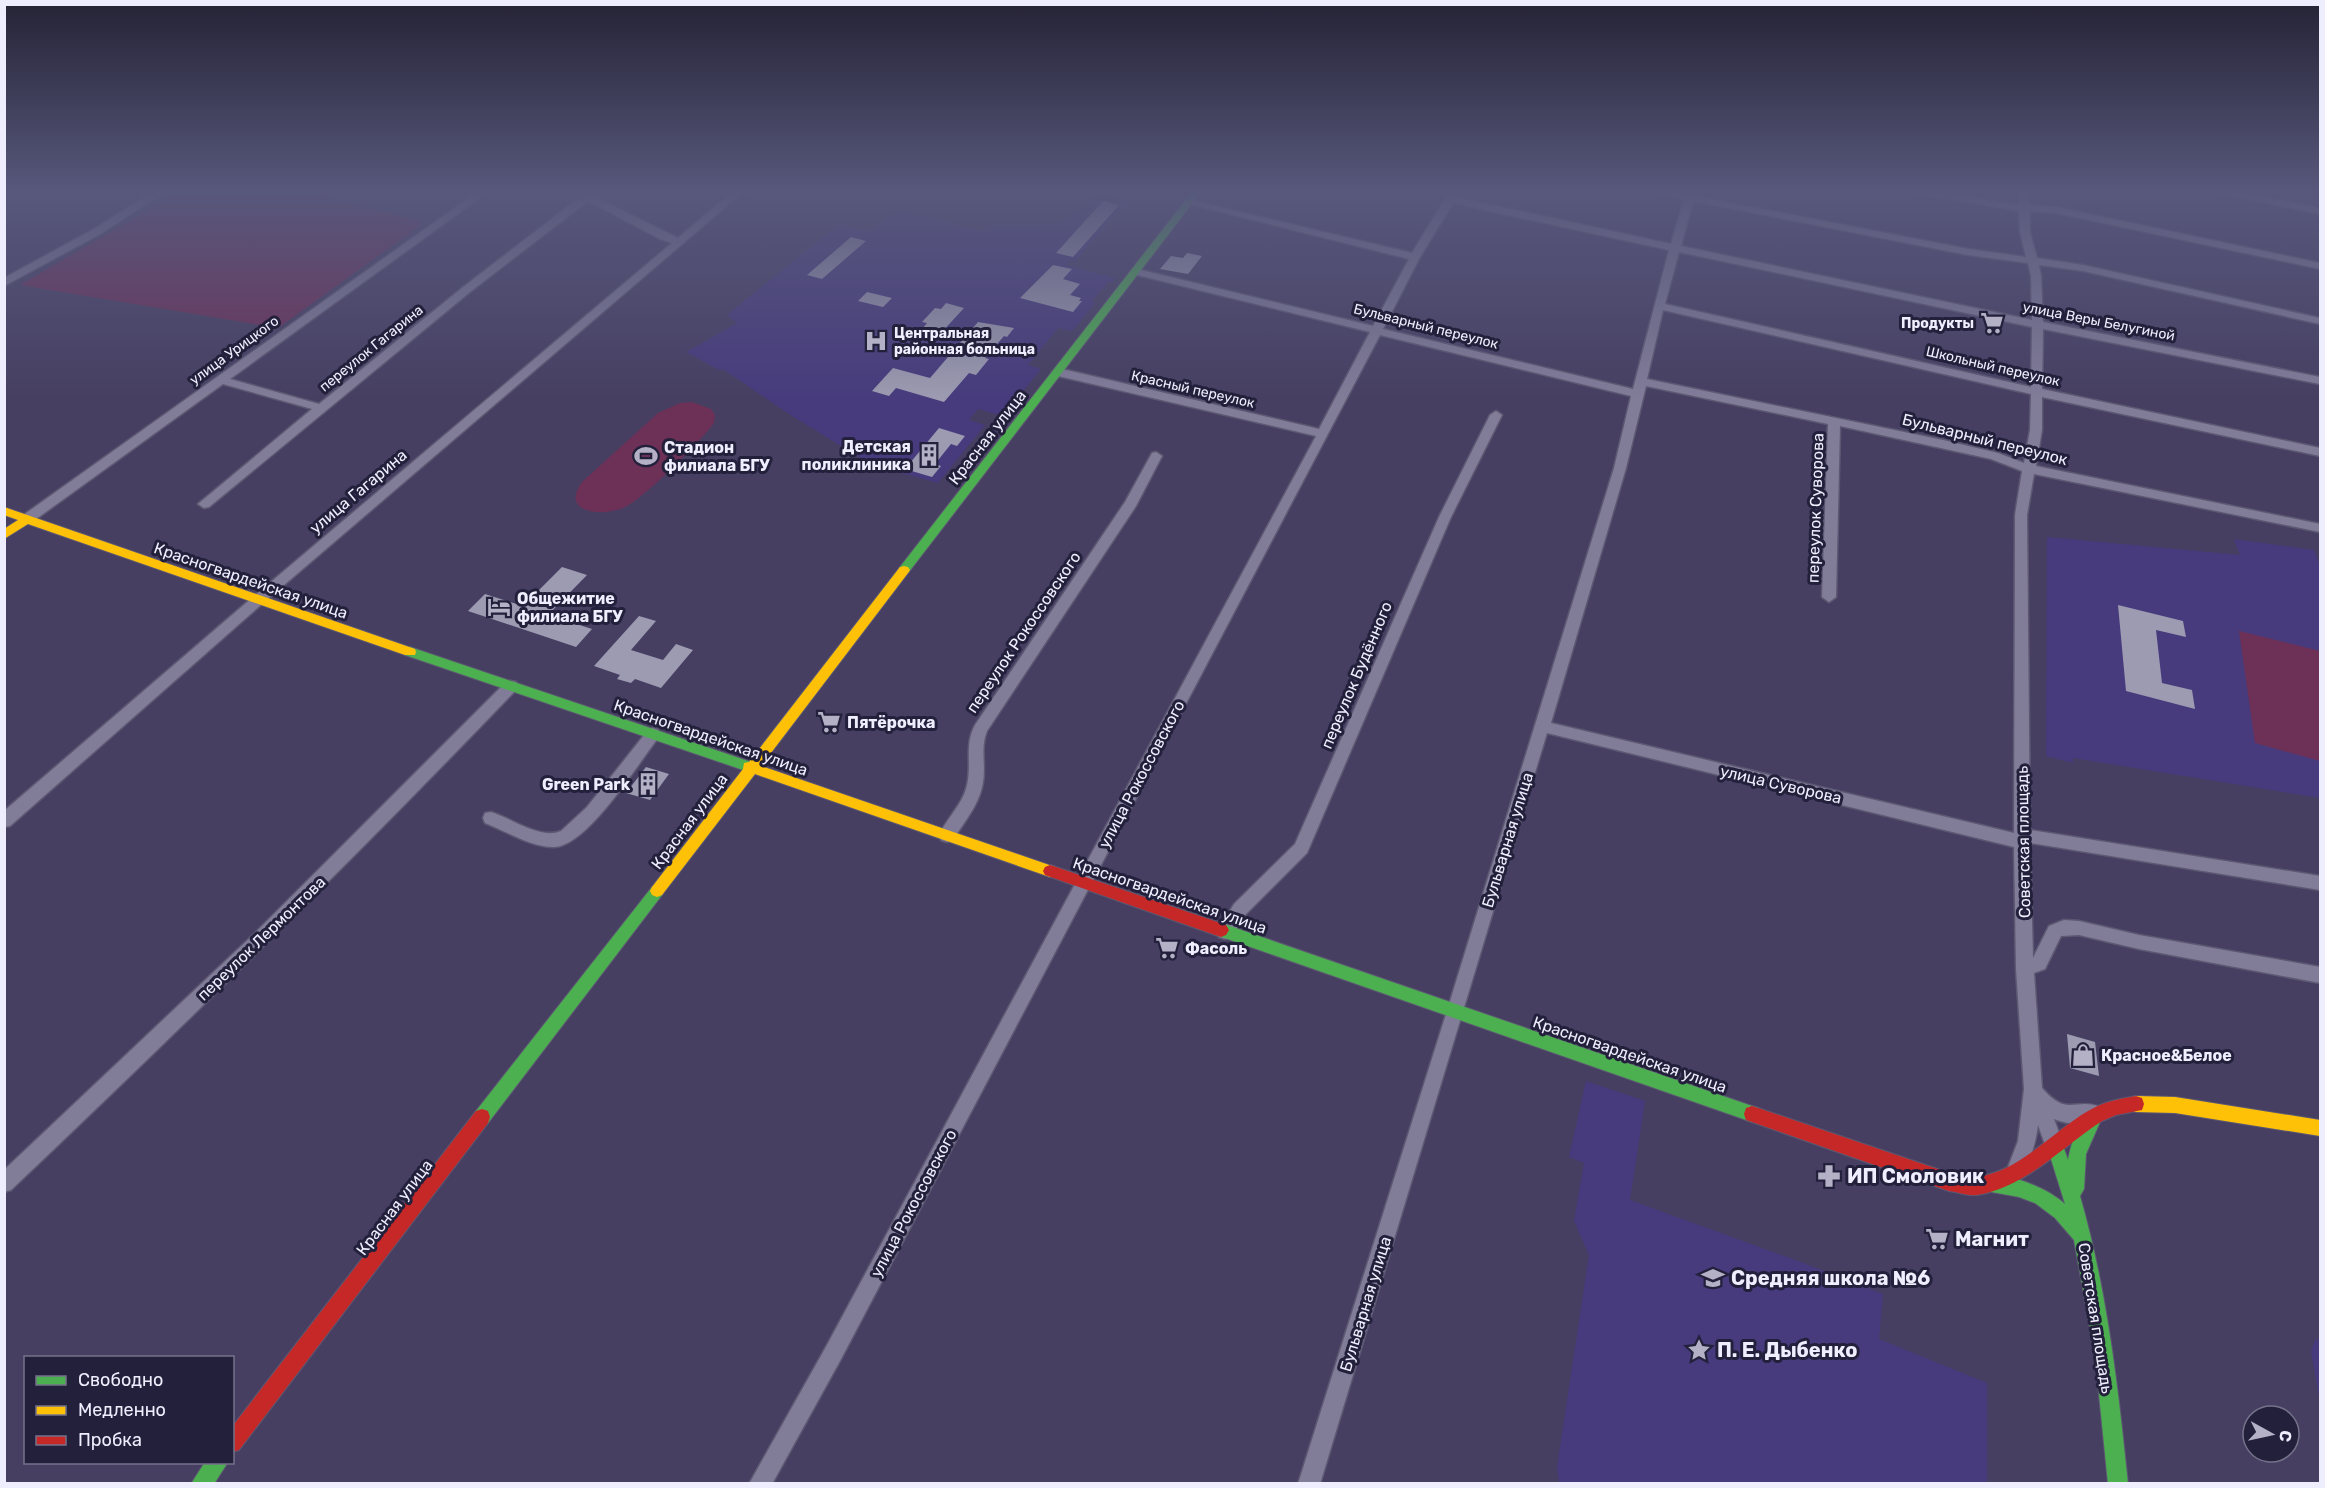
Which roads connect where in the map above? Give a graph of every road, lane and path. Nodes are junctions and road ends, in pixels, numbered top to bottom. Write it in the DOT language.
graph roads {
  1 [pos="43,261"];
  2 [pos="386,261"];
  3 [pos="501,261"];
  4 [pos="657,261"];
  5 [pos="1145,261"];
  6 [pos="1413,261"];
  7 [pos="1671,261"];
  8 [pos="1738,261"];
  9 [pos="2029,261"];
  10 [pos="2299,261"];
  11 [pos="2033,262"];
  12 [pos="2320,266"];
  13 [pos="1137,272"];
  14 [pos="4,283"];
  15 [pos="1659,306"];
  16 [pos="2320,321"];
  17 [pos="2038,325"];
  18 [pos="1376,329"];
  19 [pos="1058,372"];
  20 [pos="221,380"];
  21 [pos="2320,380"];
  22 [pos="1639,388"];
  23 [pos="2037,393"];
  24 [pos="321,408"];
  25 [pos="1496,415"];
  26 [pos="1834,420"];
  27 [pos="1322,434"];
  28 [pos="2320,452"];
  29 [pos="1156,456"];
  30 [pos="2028,469"];
  31 [pos="204,504"];
  32 [pos="4,511"];
  33 [pos="27,519"];
  34 [pos="2320,528"];
  35 [pos="4,535"];
  36 [pos="1829,597"];
  37 [pos="258,600"];
  38 [pos="511,686"];
  39 [pos="1540,726"];
  40 [pos="652,734"];
  41 [pos="751,768"];
  42 [pos="490,818"];
  43 [pos="4,821"];
  44 [pos="947,835"];
  45 [pos="2022,838"];
  46 [pos="1082,883"];
  47 [pos="2320,884"];
  48 [pos="1225,932"];
  49 [pos="2025,969"];
  50 [pos="2320,975"];
  51 [pos="1456,1011"];
  52 [pos="2032,1081"];
  53 [pos="2104,1111"];
  54 [pos="2320,1128"];
  55 [pos="2055,1146"];
  56 [pos="2006,1178"];
  57 [pos="4,1183"];
  58 [pos="1988,1185"];
  59 [pos="2080,1219"];
  60 [pos="2090,1264"];
  61 [pos="234,1440"];
  62 [pos="216,1464"];
  63 [pos="201,1484"];
  64 [pos="760,1484"];
  65 [pos="1309,1484"];
  66 [pos="2118,1484"];
  1 -- 14 [label="street"];
  2 -- 20 [label="street, улица Урицкого"];
  3 -- 24 [label="street, переулок Гагарина"];
  4 -- 37 [label="street, улица Гагарина"];
  5 -- 13 [label="main road, Красная улица"];
  6 -- 18 [label="street, улица Рокоссовского"];
  7 -- 15 [label="street, Бульварная улица"];
  8 -- 17 [label="street, улица Веры Белугиной"];
  9 -- 11 [label="street"];
  10 -- 12 [label="street"];
  11 -- 16 [label="street"];
  11 -- 17 [label="street, Советская площадь"];
  13 -- 18 [label="street, Бульварный переулок"];
  13 -- 19 [label="main road, Красная улица"];
  15 -- 22 [label="street, Бульварная улица"];
  15 -- 23 [label="street, Школьный переулок"];
  17 -- 21 [label="street, улица Веры Белугиной"];
  17 -- 23 [label="street, Советская площадь"];
  18 -- 22 [label="street, Бульварный переулок"];
  18 -- 27 [label="street, улица Рокоссовского"];
  19 -- 27 [label="street, Красный переулок"];
  19 -- 41 [label="main road, Красная улица"];
  20 -- 24 [label="street"];
  20 -- 33 [label="street, улица Урицкого"];
  22 -- 26 [label="street, Бульварный переулок"];
  22 -- 39 [label="street, Бульварная улица"];
  23 -- 28 [label="street, Школьный переулок"];
  23 -- 30 [label="street, Советская площадь"];
  24 -- 31 [label="street, переулок Гагарина"];
  25 -- 48 [label="street, переулок Будённого"];
  26 -- 30 [label="street, Бульварный переулок"];
  26 -- 36 [label="street, переулок Суворова"];
  27 -- 46 [label="street, улица Рокоссовского"];
  29 -- 44 [label="street, переулок Рокоссовского"];
  30 -- 34 [label="street, Бульварный переулок"];
  30 -- 45 [label="street, Советская площадь"];
  32 -- 33 [label="main road, Красногвардейская улица"];
  33 -- 35 [label="main road, улица Урицкого"];
  33 -- 37 [label="main road, Красногвардейская улица"];
  37 -- 38 [label="main road, Красногвардейская улица"];
  37 -- 43 [label="street, улица Гагарина"];
  38 -- 40 [label="main road, Красногвардейская улица"];
  38 -- 57 [label="street, переулок Лермонтова"];
  39 -- 45 [label="street, улица Суворова"];
  39 -- 51 [label="street, Бульварная улица"];
  40 -- 41 [label="main road, Красногвардейская улица"];
  40 -- 42 [label="street"];
  41 -- 44 [label="main road, Красногвардейская улица"];
  41 -- 61 [label="main road, Красная улица"];
  44 -- 46 [label="main road, Красногвардейская улица"];
  45 -- 47 [label="street, улица Суворова"];
  45 -- 49 [label="street, Советская площадь"];
  46 -- 48 [label="main road, Красногвардейская улица"];
  46 -- 64 [label="street, улица Рокоссовского"];
  48 -- 51 [label="main road, Красногвардейская улица"];
  49 -- 50 [label="street"];
  49 -- 52 [label="street, Советская площадь"];
  51 -- 58 [label="main road, Красногвардейская улица"];
  51 -- 65 [label="street, Бульварная улица"];
  52 -- 53 [label="street"];
  52 -- 55 [label="street, Советская площадь"];
  52 -- 56 [label="street"];
  53 -- 54 [label="main road, Красногвардейская улица"];
  53 -- 55 [label="main road, Красногвардейская улица"];
  53 -- 59 [label="main road"];
  55 -- 56 [label="main road, Красногвардейская улица"];
  55 -- 59 [label="main road, Советская площадь"];
  56 -- 58 [label="main road, Красногвардейская улица"];
  58 -- 60 [label="main road"];
  59 -- 60 [label="main road, Советская площадь"];
  60 -- 66 [label="main road, Советская площадь"];
  62 -- 63 [label="main road"];
}
